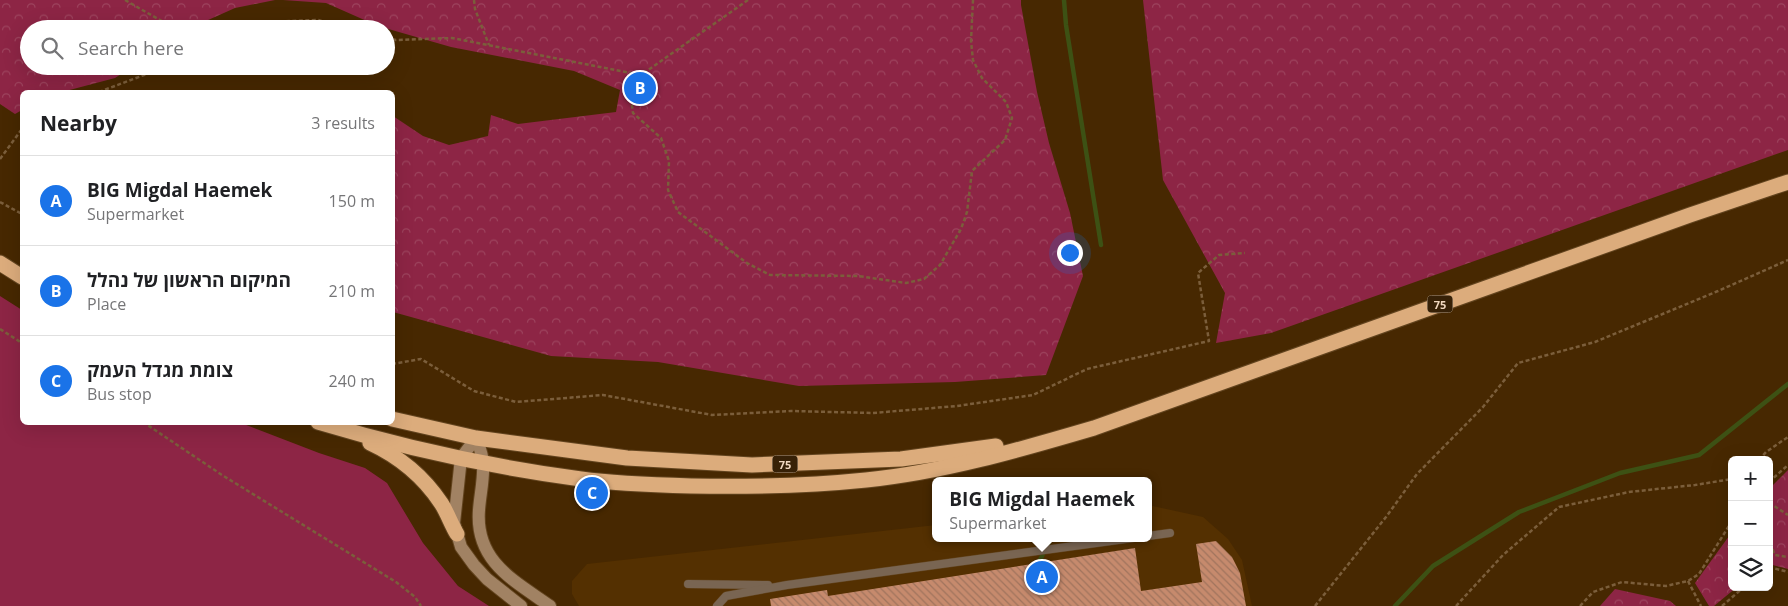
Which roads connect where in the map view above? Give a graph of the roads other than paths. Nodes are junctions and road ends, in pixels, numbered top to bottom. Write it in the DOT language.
graph roads {
  1 [pos="1788,182"];
  2 [pos="0,263"];
  3 [pos="20,276"];
  4 [pos="395,420"];
  5 [pos="328,425"];
  6 [pos="337,428"];
  7 [pos="1094,428"];
  8 [pos="476,438"];
  9 [pos="460,458"];
  10 [pos="483,463"];
  11 [pos="1170,533"];
  12 [pos="457,534"];
  13 [pos="1152,535"];
  14 [pos="1104,542"];
  15 [pos="688,584"];
  16 [pos="787,585"];
  17 [pos="521,606"];
  18 [pos="550,606"];
  19 [pos="717,606"];
  1 -- 7 [label="highway, 75"];
  2 -- 3 [label="highway"];
  4 -- 8 [label="highway, 75"];
  5 -- 6 [label="highway, 75"];
  6 -- 9 [label="highway, 75"];
  6 -- 12 [label="highway"];
  7 -- 8 [label="highway, 75"];
  7 -- 10 [label="highway, 75"];
  8 -- 9 [label="main road"];
  8 -- 10 [label="main road"];
  9 -- 10 [label="highway, 75"];
  9 -- 12 [label="main road"];
  10 -- 18 [label="main road"];
  11 -- 13 [label="lane"];
  12 -- 17 [label="main road"];
  14 -- 16 [label="lane"];
  15 -- 16 [label="lane"];
  16 -- 19 [label="lane"];
}
